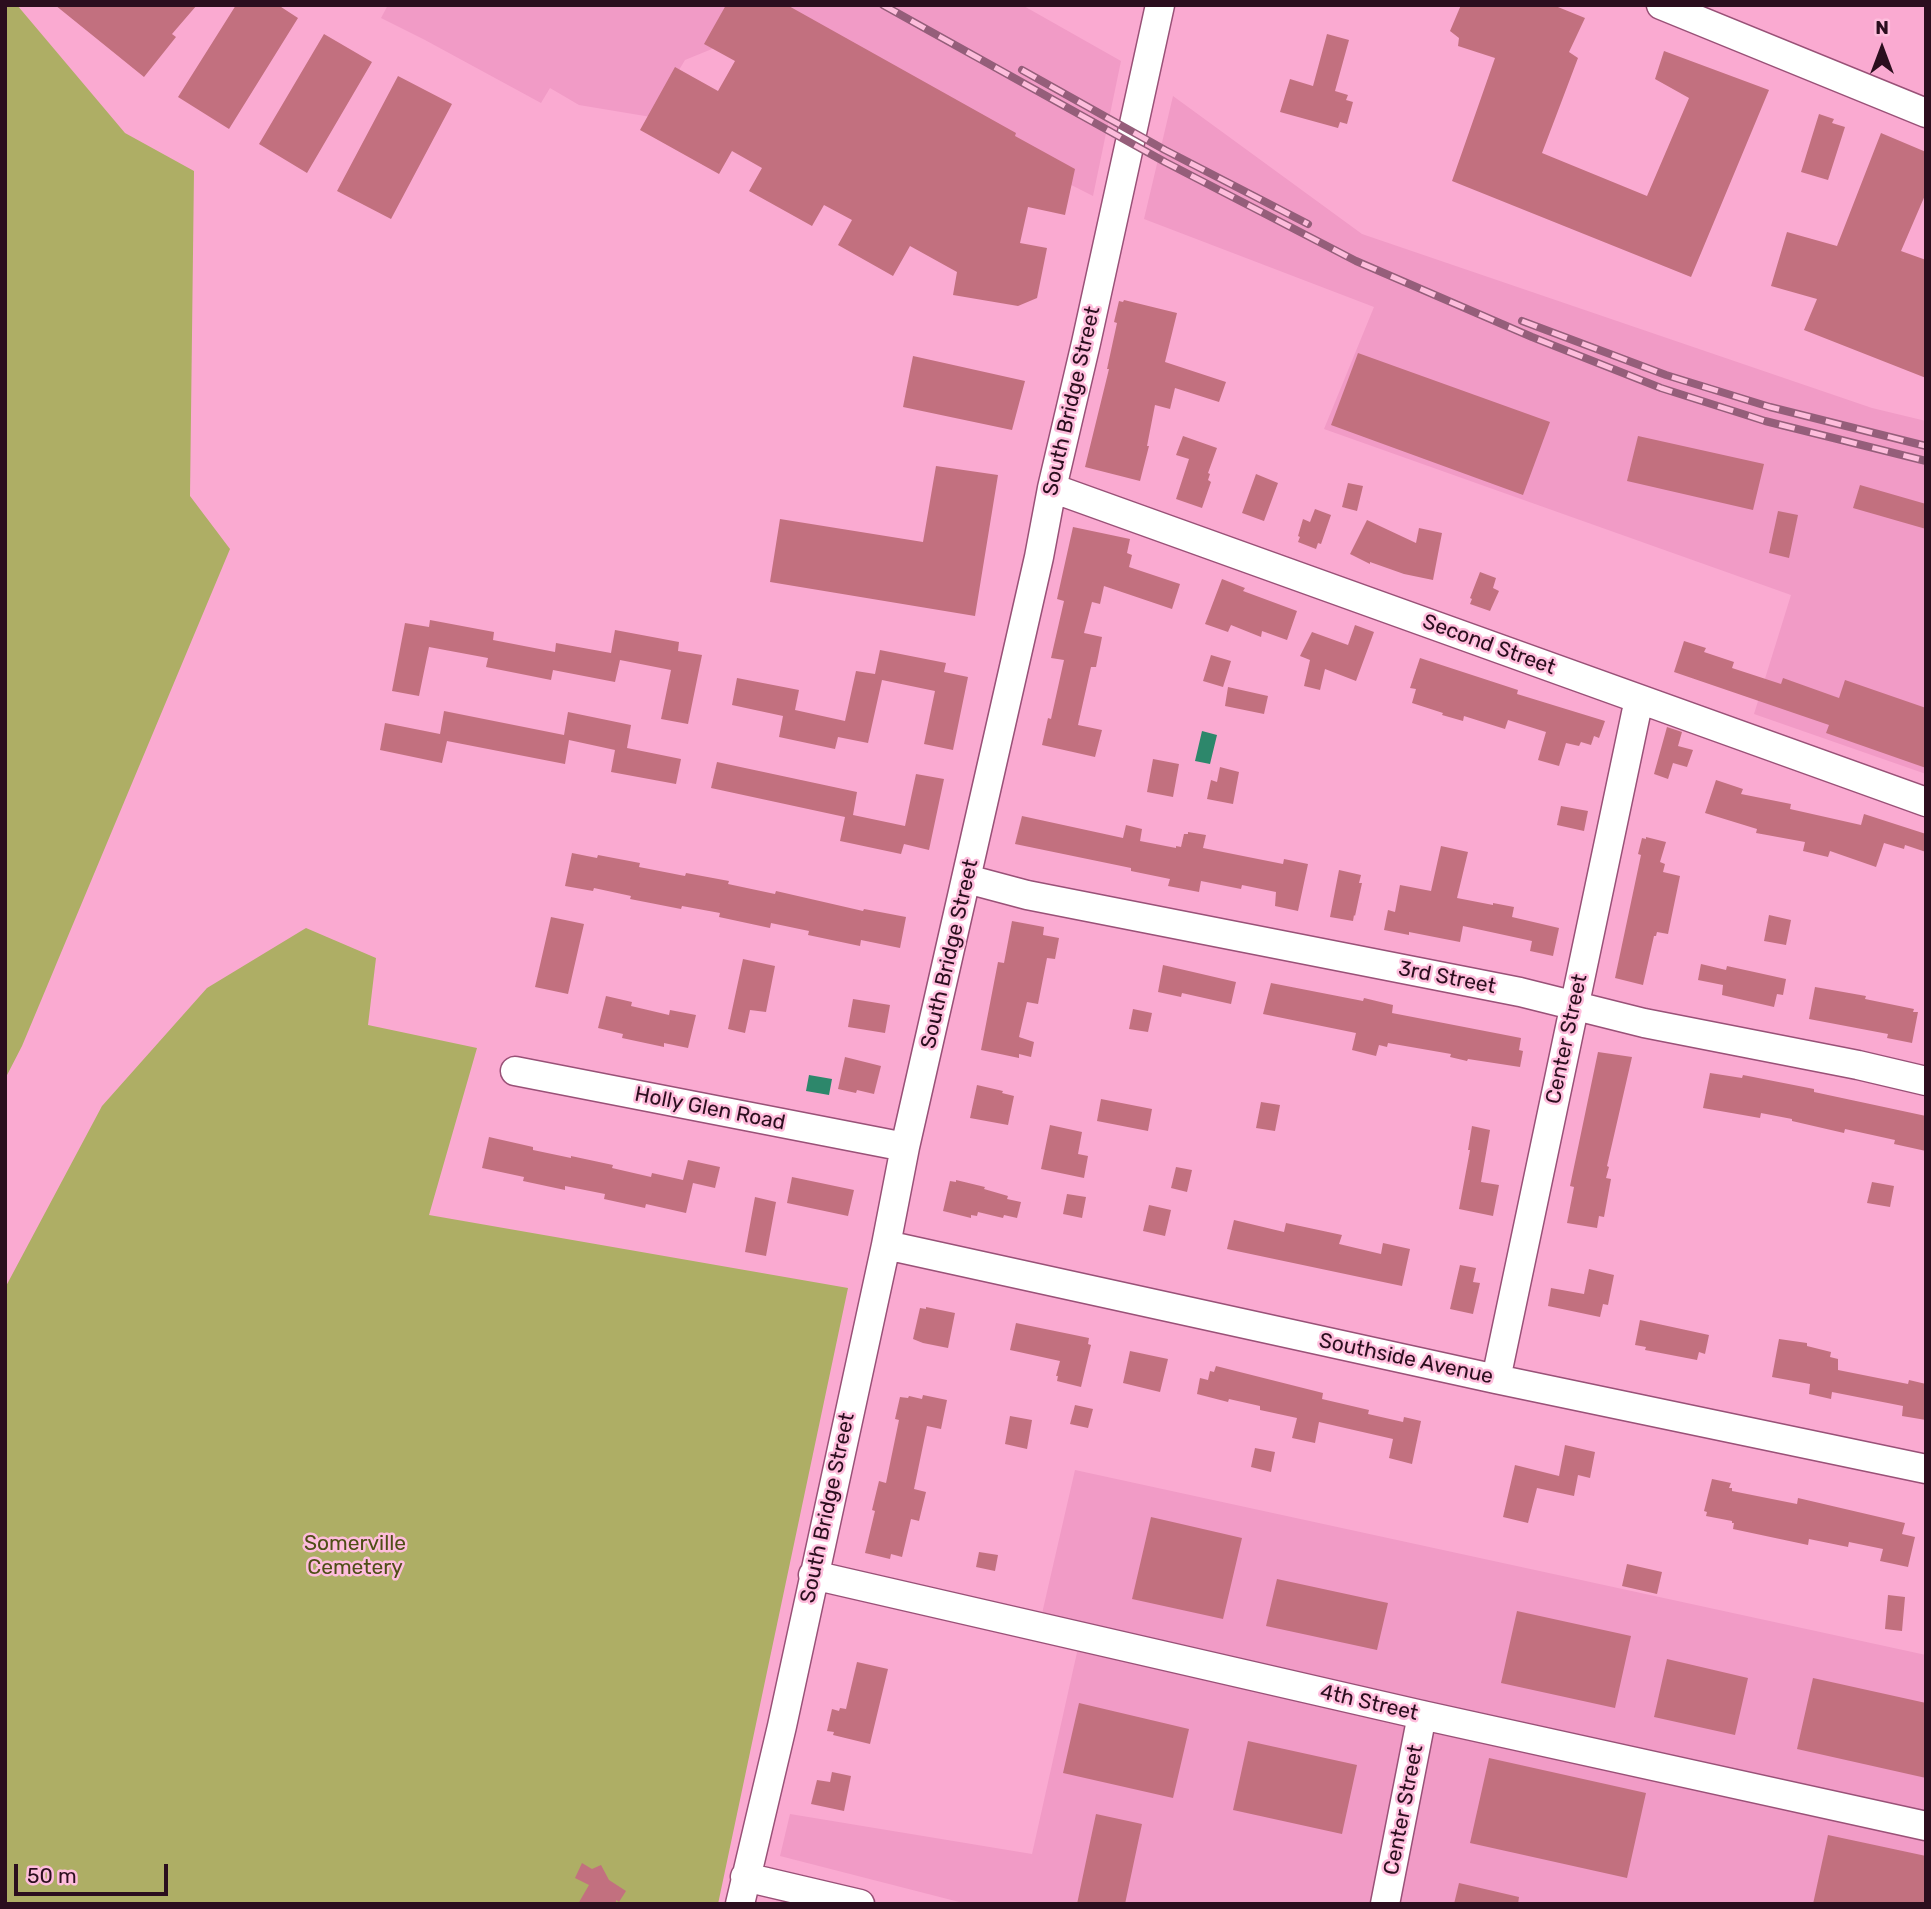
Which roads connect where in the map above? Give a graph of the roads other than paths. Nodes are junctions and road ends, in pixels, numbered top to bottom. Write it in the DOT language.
graph roads {
  1 [pos="1160,5"];
  2 [pos="1661,5"];
  3 [pos="1926,113"];
  4 [pos="1052,488"];
  5 [pos="1639,699"];
  6 [pos="1926,802"];
  7 [pos="967,879"];
  8 [pos="1574,1006"];
  9 [pos="514,1071"];
  10 [pos="1926,1081"];
  11 [pos="905,1147"];
  12 [pos="887,1245"];
  13 [pos="1496,1379"];
  14 [pos="1926,1469"];
  15 [pos="813,1575"];
  16 [pos="1422,1716"];
  17 [pos="1926,1826"];
  18 [pos="742,1890"];
  19 [pos="860,1904"];
  20 [pos="1385,1904"];
  1 -- 4 [label="street, South Bridge Street"];
  2 -- 3 [label="street"];
  4 -- 5 [label="street, Second Street"];
  4 -- 7 [label="street, South Bridge Street"];
  5 -- 6 [label="street, Second Street"];
  5 -- 8 [label="street, Center Street"];
  7 -- 8 [label="street, 3rd Street"];
  7 -- 11 [label="street, South Bridge Street"];
  8 -- 10 [label="street, 3rd Street"];
  8 -- 13 [label="street, Center Street"];
  9 -- 11 [label="street, Holly Glen Road"];
  11 -- 12 [label="street, South Bridge Street"];
  12 -- 13 [label="street, Southside Avenue"];
  12 -- 15 [label="street, South Bridge Street"];
  13 -- 14 [label="street, Southside Avenue"];
  15 -- 16 [label="street, 4th Street"];
  15 -- 18 [label="street, South Bridge Street"];
  16 -- 17 [label="street, 4th Street"];
  16 -- 20 [label="street, Center Street"];
  18 -- 19 [label="street"];
}
